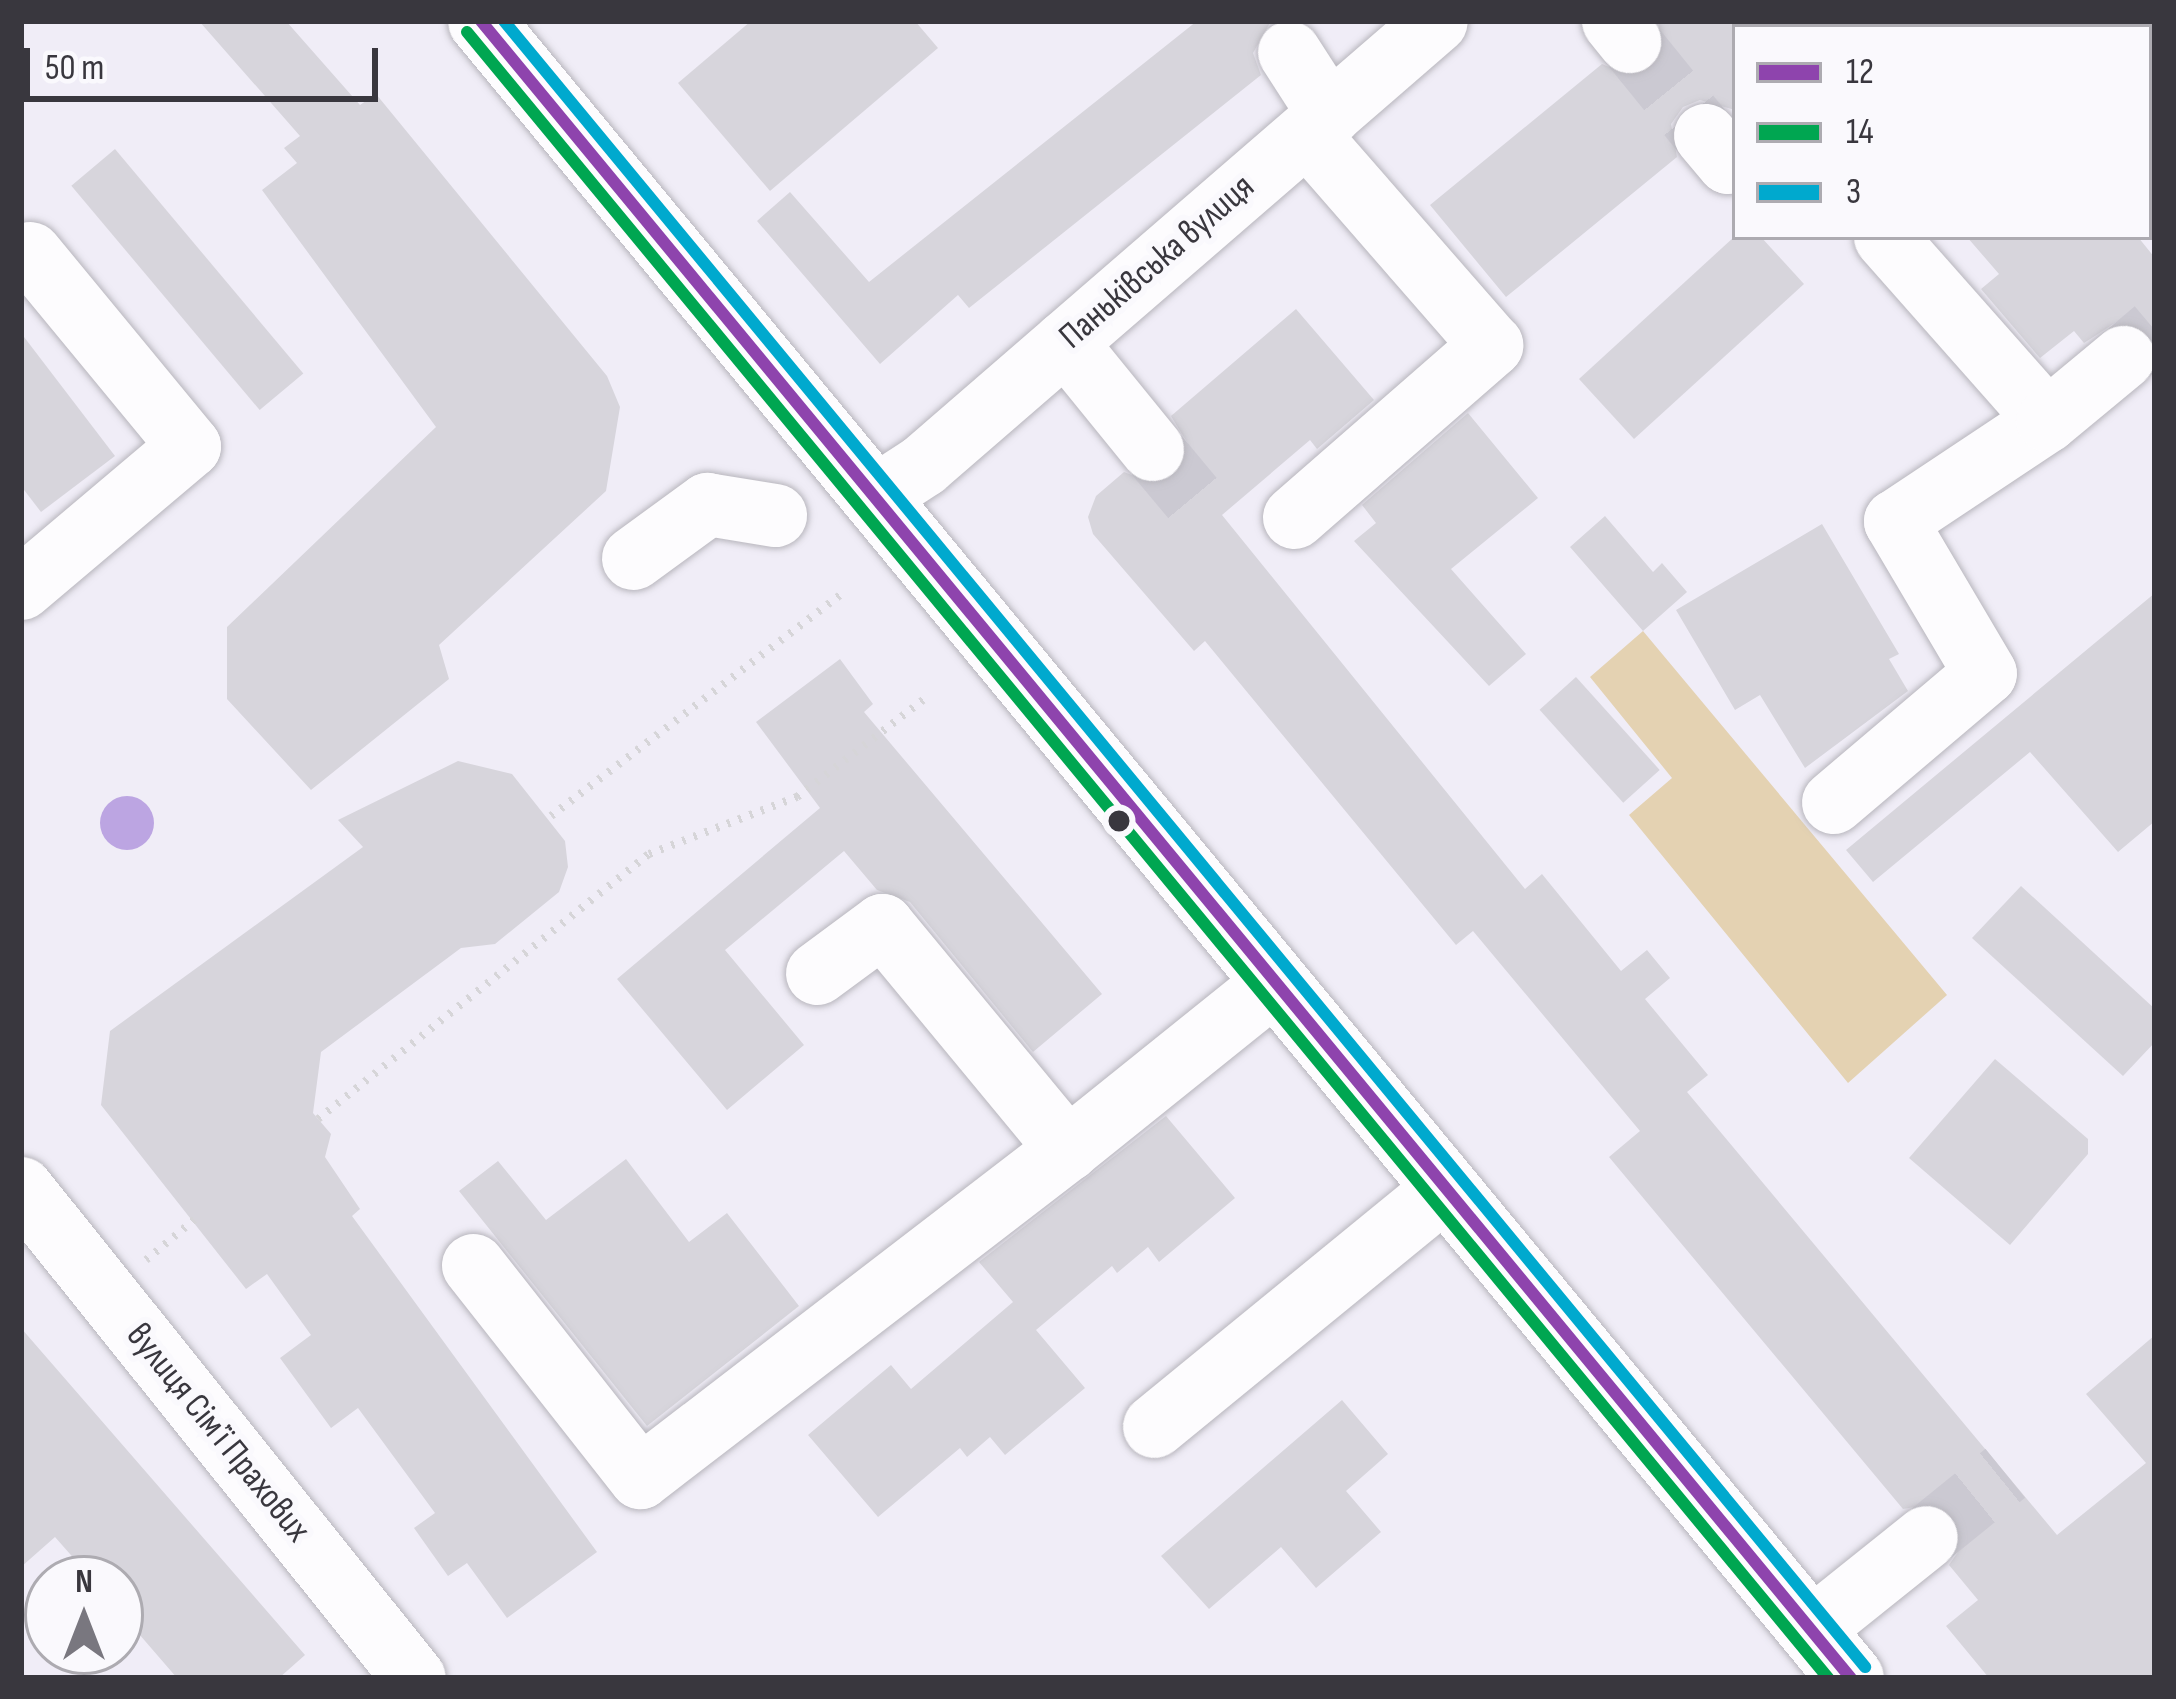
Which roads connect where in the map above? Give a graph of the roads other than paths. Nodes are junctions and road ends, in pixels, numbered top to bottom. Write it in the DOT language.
graph roads {
  1 [pos="481,21"];
  2 [pos="1436,21"];
  3 [pos="1289,52"];
  4 [pos="1318,124"];
  5 [pos="1888,240"];
  6 [pos="30,253"];
  7 [pos="1065,342"];
  8 [pos="2123,357"];
  9 [pos="2048,420"];
  10 [pos="1152,449"];
  11 [pos="874,497"];
  12 [pos="775,515"];
  13 [pos="1294,517"];
  14 [pos="633,558"];
  15 [pos="21,588"];
  16 [pos="1833,802"];
  17 [pos="817,973"];
  18 [pos="1275,982"];
  19 [pos="1067,1149"];
  20 [pos="1446,1187"];
  21 [pos="21,1188"];
  22 [pos="472,1265"];
  23 [pos="1154,1426"];
  24 [pos="1925,1537"];
  25 [pos="1831,1653"];
  26 [pos="414,1678"];
  1 -- 11 [label="main road"];
  2 -- 4 [label="street, Паньківська вулиця"];
  3 -- 4 [label="street"];
  4 -- 7 [label="street, Паньківська вулиця"];
  4 -- 13 [label="street"];
  5 -- 9 [label="street"];
  6 -- 15 [label="street"];
  7 -- 10 [label="street"];
  7 -- 11 [label="street, Паньківська вулиця"];
  8 -- 9 [label="street"];
  9 -- 16 [label="street"];
  11 -- 18 [label="main road"];
  12 -- 14 [label="street"];
  17 -- 19 [label="street"];
  18 -- 19 [label="street"];
  18 -- 20 [label="main road"];
  19 -- 22 [label="street"];
  20 -- 23 [label="street"];
  20 -- 25 [label="main road"];
  21 -- 26 [label="street, вулиця Сімʼї Прахових"];
  24 -- 25 [label="street"];
}
